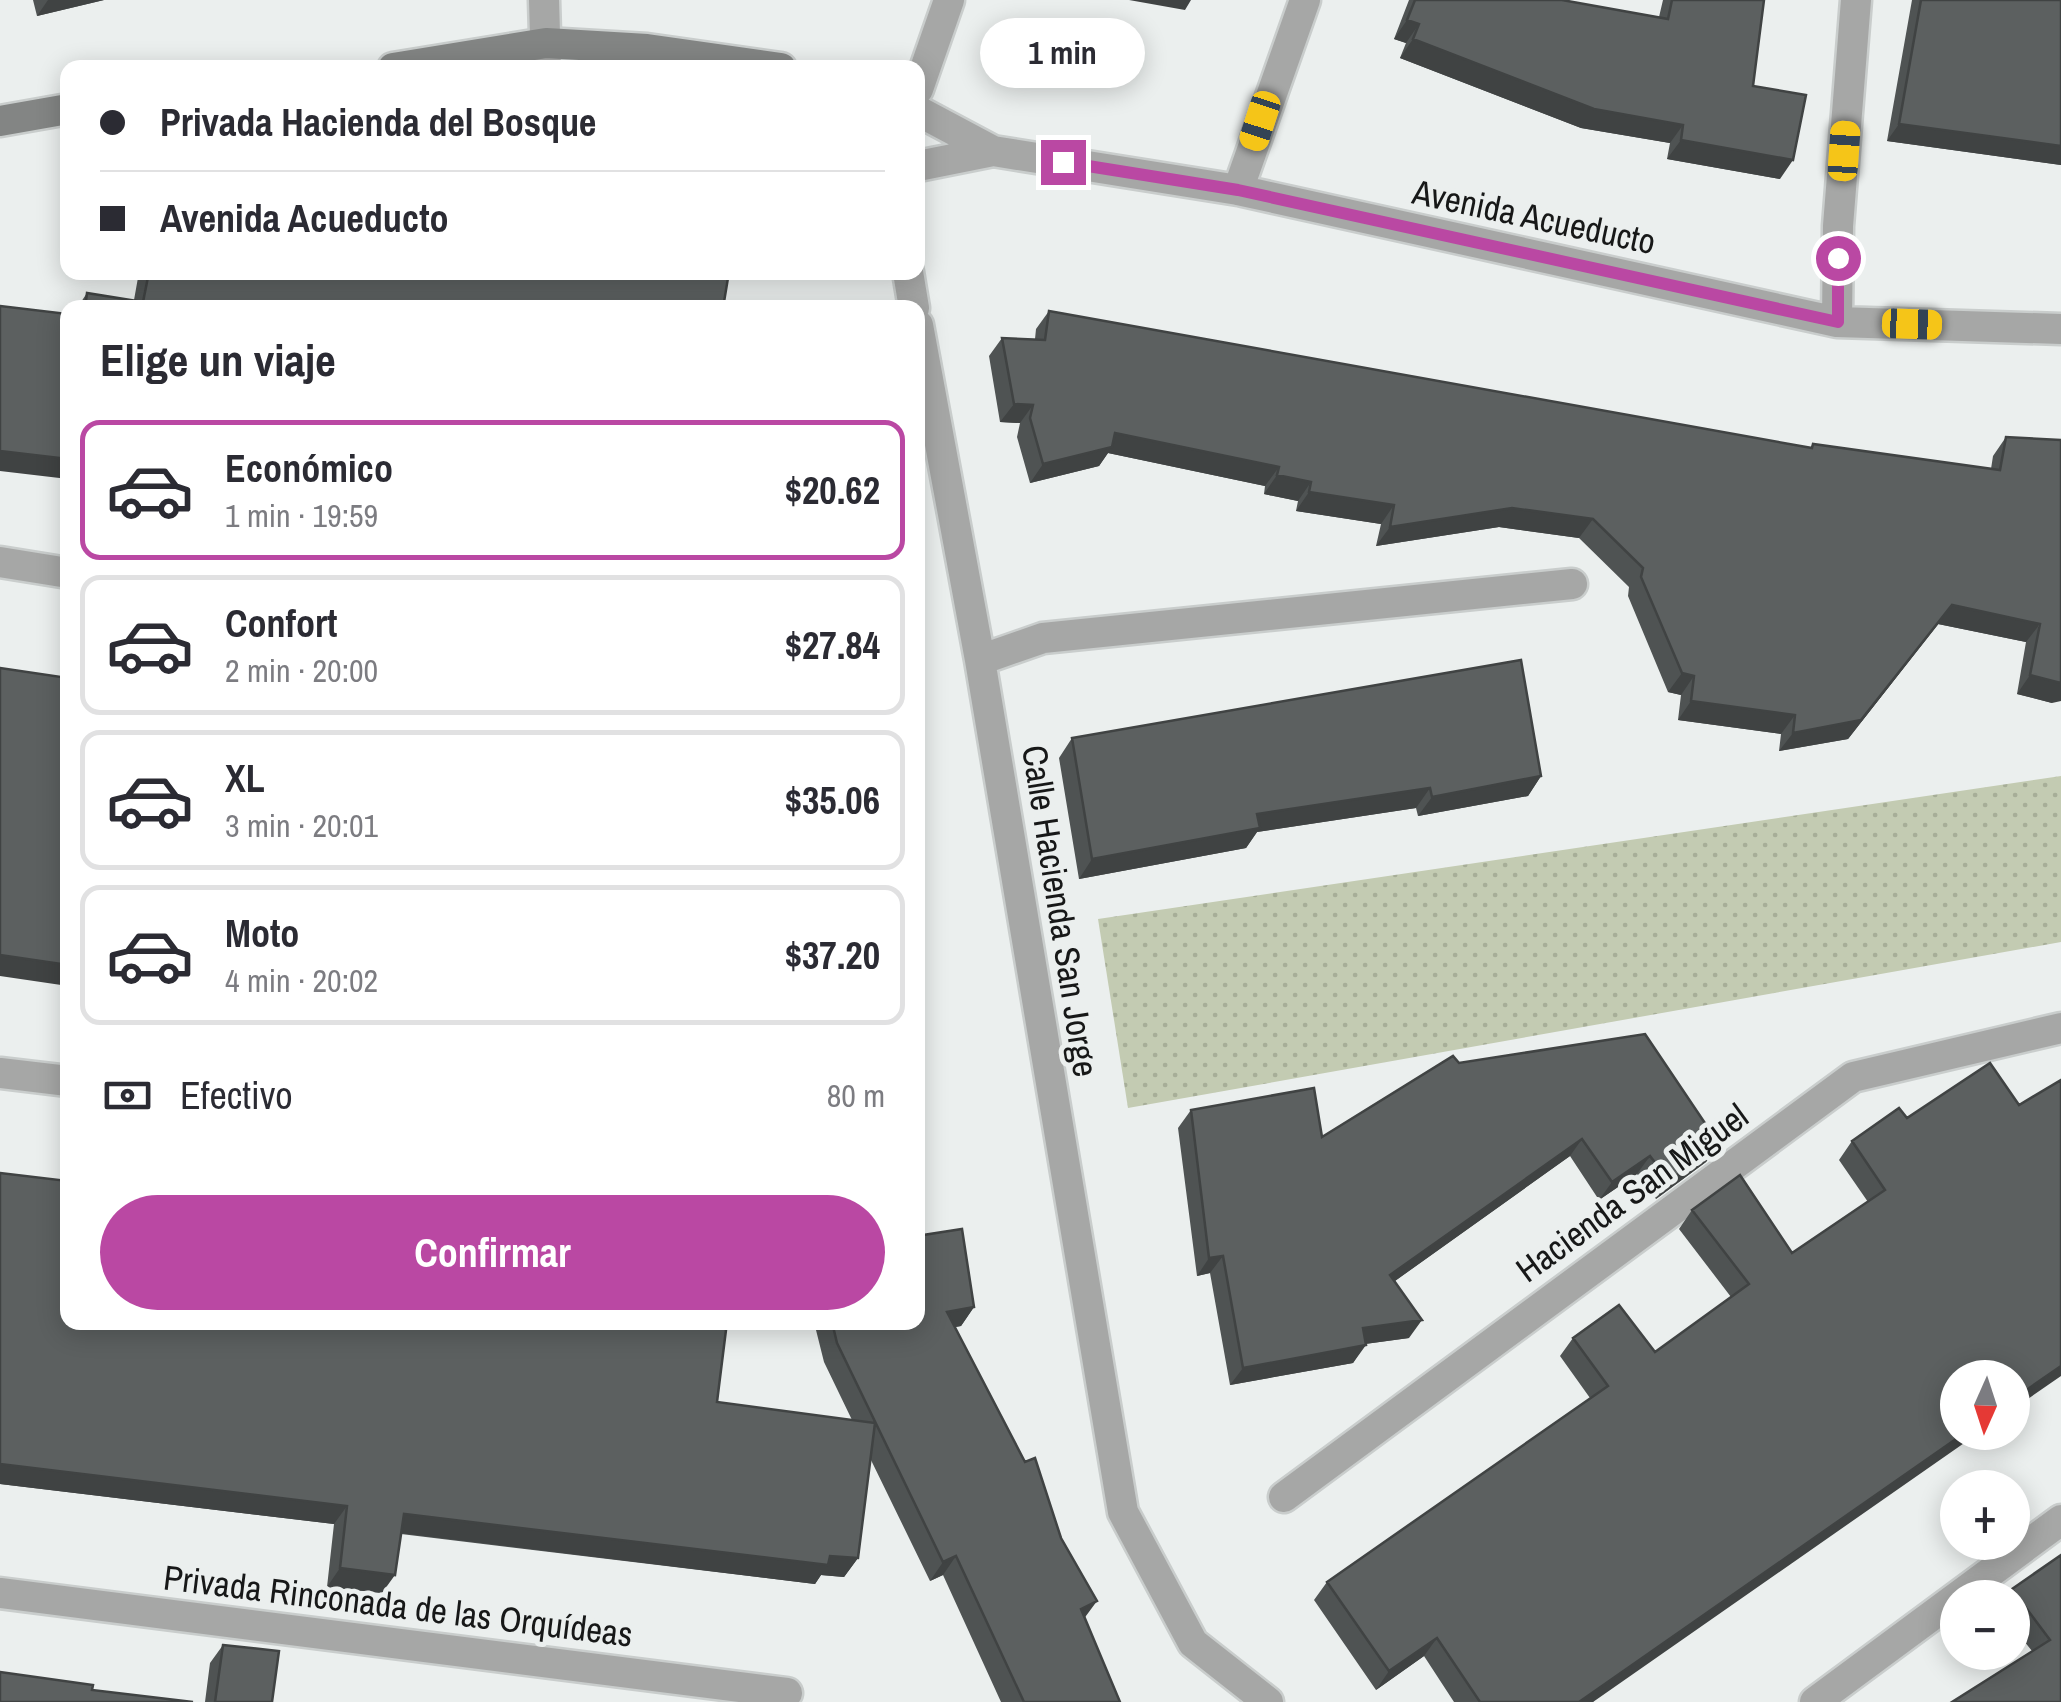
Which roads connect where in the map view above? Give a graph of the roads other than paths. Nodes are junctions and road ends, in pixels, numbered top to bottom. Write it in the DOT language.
graph roads {
  1 [pos="544,0"];
  2 [pos="948,0"];
  3 [pos="1306,0"];
  4 [pos="1856,0"];
  5 [pos="546,55"];
  6 [pos="501,60"];
  7 [pos="725,60"];
  8 [pos="925,68"];
  9 [pos="60,110"];
  10 [pos="1,115"];
  11 [pos="925,115"];
  12 [pos="993,151"];
  13 [pos="925,165"];
  14 [pos="1238,190"];
  15 [pos="1838,322"];
  16 [pos="2061,329"];
  17 [pos="925,362"];
  18 [pos="0,562"];
  19 [pos="60,572"];
  20 [pos="1572,584"];
  21 [pos="980,660"];
  22 [pos="2061,1028"];
  23 [pos="0,1073"];
  24 [pos="60,1080"];
  25 [pos="1284,1496"];
  26 [pos="2061,1520"];
  27 [pos="0,1593"];
  28 [pos="787,1694"];
  29 [pos="1268,1702"];
  30 [pos="1814,1702"];
  1 -- 5 [label="street"];
  2 -- 8 [label="street"];
  3 -- 14 [label="street"];
  4 -- 15 [label="street"];
  5 -- 6 [label="street"];
  5 -- 7 [label="street"];
  9 -- 10 [label="street"];
  11 -- 12 [label="street, Avenida Acueducto"];
  12 -- 13 [label="street, Avenida Acueducto"];
  12 -- 14 [label="street, Avenida Acueducto"];
  14 -- 15 [label="street, Avenida Acueducto"];
  15 -- 16 [label="street, Avenida Acueducto"];
  17 -- 21 [label="street, Calle Hacienda San Jorge"];
  18 -- 19 [label="street"];
  20 -- 21 [label="street"];
  21 -- 29 [label="street, Calle Hacienda San Jorge"];
  22 -- 25 [label="street, Hacienda San Miguel"];
  23 -- 24 [label="street"];
  26 -- 30 [label="street"];
  27 -- 28 [label="street, Privada Rinconada de las Orquídeas"];
}
